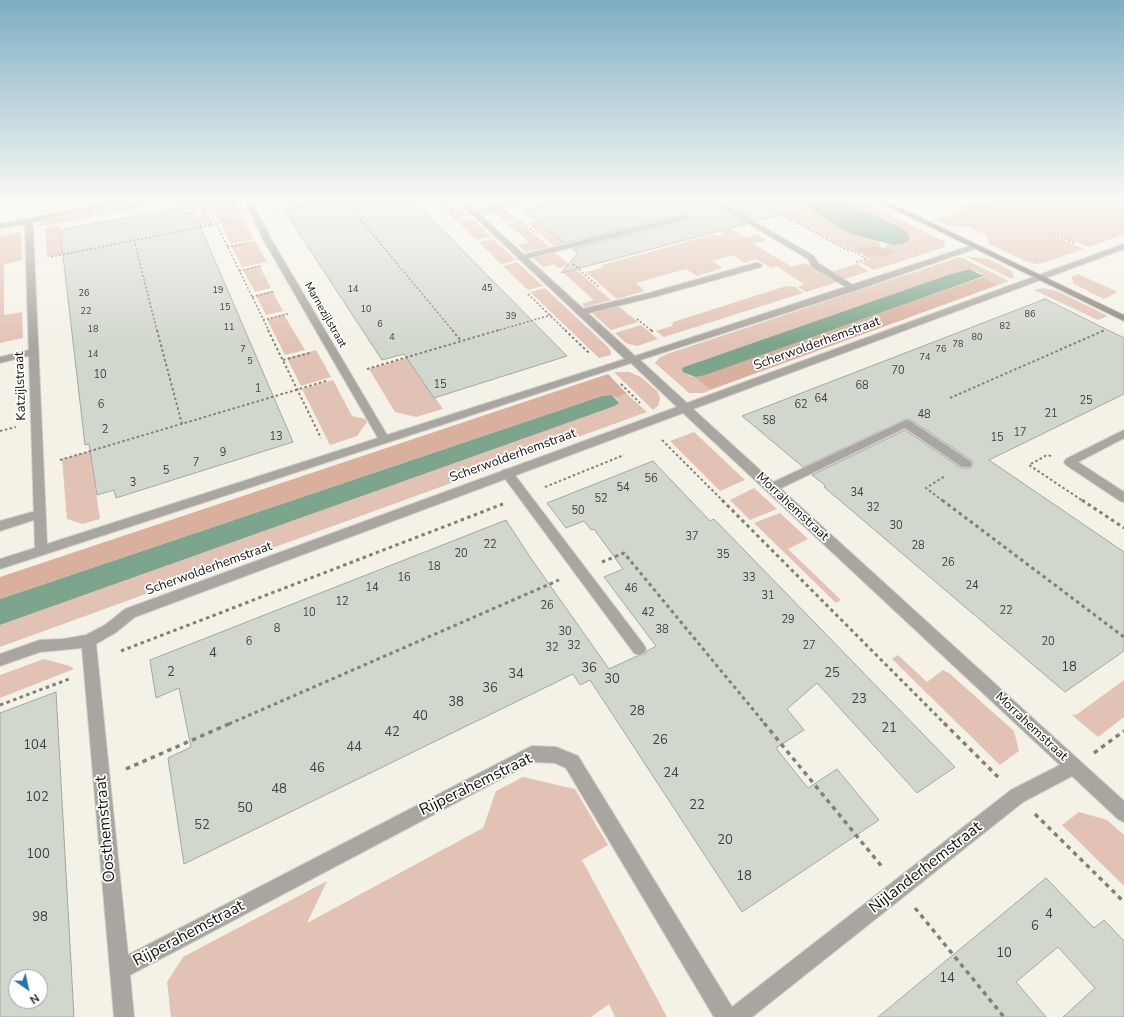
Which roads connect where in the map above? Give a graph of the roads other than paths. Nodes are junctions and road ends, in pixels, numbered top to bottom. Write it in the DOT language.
graph roads {
  1 [pos="29,248"];
  2 [pos="274,248"];
  3 [pos="510,248"];
  4 [pos="556,248"];
  5 [pos="795,248"];
  6 [pos="972,248"];
  7 [pos="979,248"];
  8 [pos="1117,248"];
  9 [pos="520,258"];
  10 [pos="758,265"];
  11 [pos="1038,276"];
  12 [pos="854,288"];
  13 [pos="581,312"];
  14 [pos="1124,318"];
  15 [pos="33,352"];
  16 [pos="632,359"];
  17 [pos="0,360"];
  18 [pos="684,408"];
  19 [pos="1124,433"];
  20 [pos="384,439"];
  21 [pos="966,464"];
  22 [pos="507,473"];
  23 [pos="771,488"];
  24 [pos="1124,498"];
  25 [pos="39,514"];
  26 [pos="0,526"];
  27 [pos="41,551"];
  28 [pos="0,564"];
  29 [pos="89,641"];
  30 [pos="639,649"];
  31 [pos="0,660"];
  32 [pos="1074,767"];
  33 [pos="1124,813"];
  34 [pos="119,970"];
  35 [pos="124,1017"];
  36 [pos="726,1017"];
  37 [pos="736,1017"];
  1 -- 15 [label="street, Katzijlstraat"];
  2 -- 20 [label="street, Marnezijlstraat"];
  3 -- 9 [label="street, Morrahemstraat"];
  4 -- 9 [label="street"];
  5 -- 12 [label="street"];
  6 -- 12 [label="street"];
  7 -- 11 [label="street"];
  8 -- 11 [label="street, Scherwolderhemstraat"];
  9 -- 13 [label="street, Morrahemstraat"];
  10 -- 13 [label="street"];
  11 -- 14 [label="street"];
  11 -- 18 [label="street, Scherwolderhemstraat"];
  12 -- 16 [label="street"];
  13 -- 16 [label="street, Morrahemstraat"];
  15 -- 17 [label="street"];
  15 -- 25 [label="street, Katzijlstraat"];
  16 -- 18 [label="street, Morrahemstraat"];
  16 -- 20 [label="street"];
  18 -- 22 [label="street, Scherwolderhemstraat"];
  18 -- 23 [label="street, Morrahemstraat"];
  19 -- 24 [label="street"];
  20 -- 27 [label="street"];
  21 -- 23 [label="street"];
  22 -- 29 [label="street, Scherwolderhemstraat"];
  22 -- 30 [label="street"];
  23 -- 32 [label="street, Morrahemstraat"];
  25 -- 26 [label="street"];
  25 -- 27 [label="street, Katzijlstraat"];
  27 -- 28 [label="street"];
  29 -- 31 [label="street, Scherwolderhemstraat"];
  29 -- 34 [label="street, Oosthemstraat"];
  32 -- 33 [label="street, Morrahemstraat"];
  32 -- 37 [label="street, Nijlanderhemstraat"];
  34 -- 35 [label="street, Oosthemstraat"];
  34 -- 36 [label="street, Rijperahemstraat"];
}
